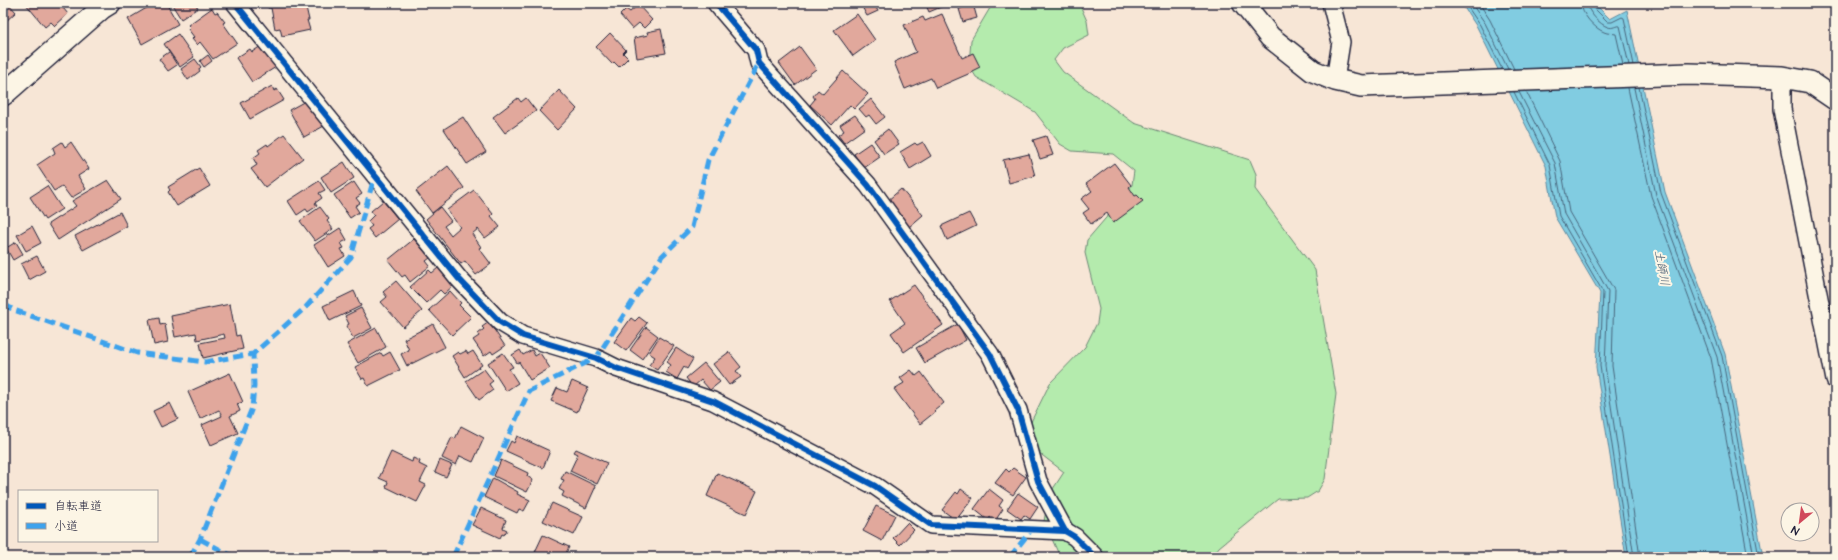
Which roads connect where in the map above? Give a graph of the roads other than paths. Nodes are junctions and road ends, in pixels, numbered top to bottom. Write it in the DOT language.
graph roads {
  1 [pos="110,3"];
  2 [pos="235,3"];
  3 [pos="716,3"];
  4 [pos="1243,3"];
  5 [pos="1331,3"];
  6 [pos="1782,77"];
  7 [pos="1334,80"];
  8 [pos="3,95"];
  9 [pos="1835,99"];
  10 [pos="1835,380"];
  11 [pos="1065,531"];
  12 [pos="1095,557"];
  1 -- 8 [label="street"];
  2 -- 11 [label="street"];
  3 -- 11 [label="street"];
  4 -- 7 [label="street"];
  5 -- 7 [label="street"];
  6 -- 7 [label="street"];
  6 -- 9 [label="street"];
  6 -- 10 [label="street"];
  11 -- 12 [label="street"];
}
